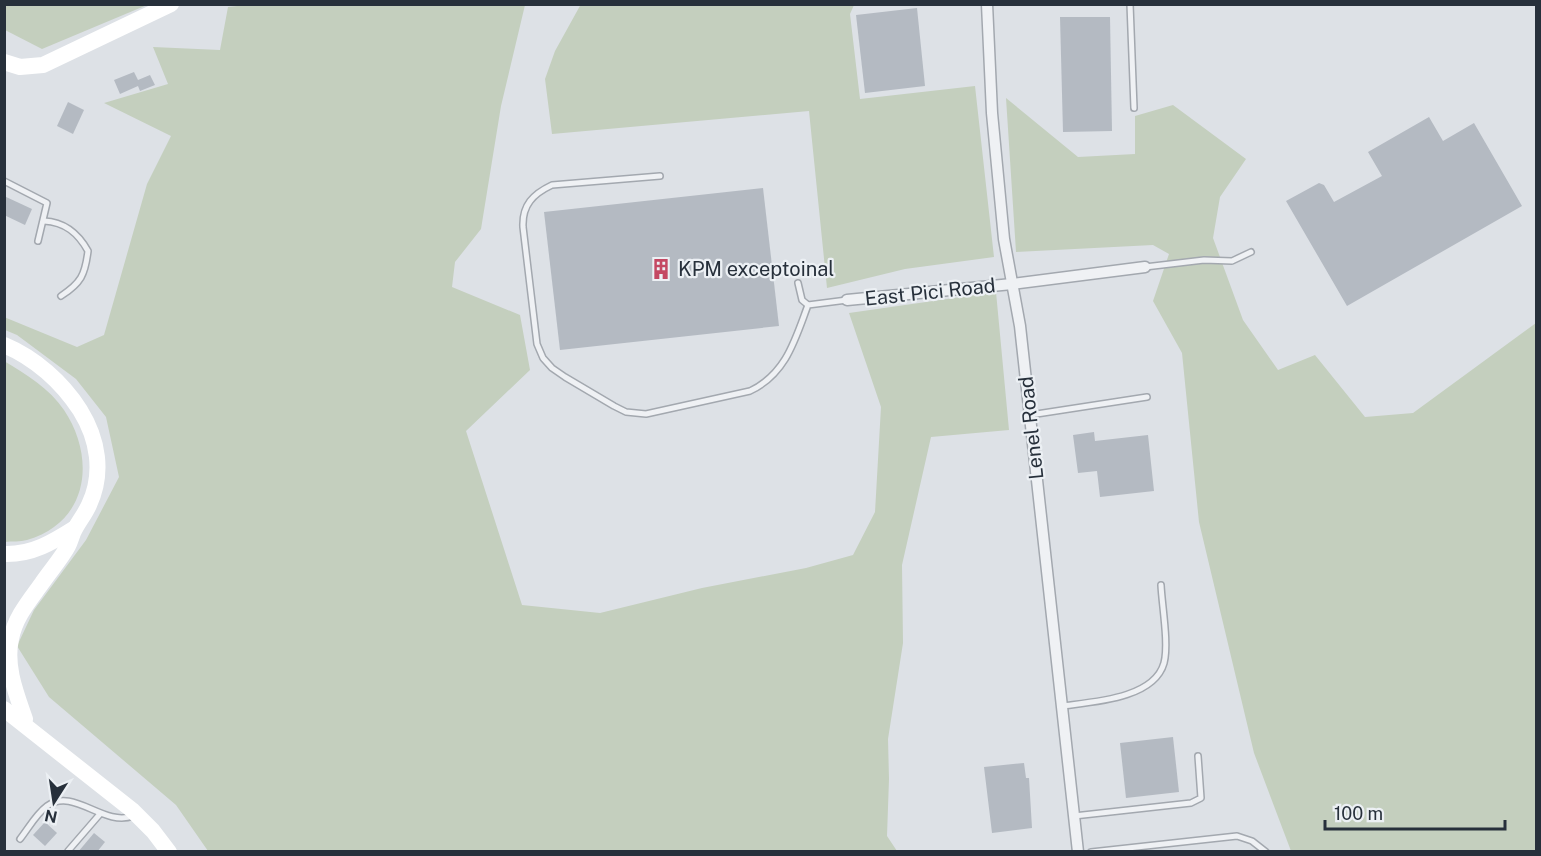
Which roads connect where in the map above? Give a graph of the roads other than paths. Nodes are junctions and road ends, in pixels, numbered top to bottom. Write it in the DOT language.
graph roads {
  1 [pos="171,4"];
  2 [pos="987,4"];
  3 [pos="1130,4"];
  4 [pos="4,62"];
  5 [pos="1134,108"];
  6 [pos="660,176"];
  7 [pos="4,182"];
  8 [pos="44,221"];
  9 [pos="38,241"];
  10 [pos="1251,252"];
  11 [pos="1145,267"];
  12 [pos="798,283"];
  13 [pos="1012,284"];
  14 [pos="62,296"];
  15 [pos="847,300"];
  16 [pos="808,305"];
  17 [pos="4,345"];
  18 [pos="1147,397"];
  19 [pos="1030,415"];
  20 [pos="75,528"];
  21 [pos="4,554"];
  22 [pos="1161,585"];
  23 [pos="4,695"];
  24 [pos="1062,706"];
  25 [pos="4,709"];
  26 [pos="28,723"];
  27 [pos="1198,756"];
  28 [pos="100,814"];
  29 [pos="137,814"];
  30 [pos="1074,816"];
  31 [pos="20,839"];
  32 [pos="1129,850"];
  33 [pos="68,851"];
  34 [pos="169,852"];
  35 [pos="1078,852"];
  36 [pos="1091,852"];
  37 [pos="1266,852"];
  1 -- 4 [label="main road"];
  2 -- 13 [label="street, Lenel Road"];
  3 -- 5 [label="lane"];
  6 -- 16 [label="lane"];
  7 -- 8 [label="lane"];
  8 -- 9 [label="lane"];
  8 -- 14 [label="lane"];
  10 -- 11 [label="lane"];
  11 -- 13 [label="street, East Pici Road"];
  12 -- 16 [label="lane"];
  13 -- 15 [label="street, East Pici Road"];
  13 -- 19 [label="street, Lenel Road"];
  15 -- 16 [label="lane"];
  17 -- 20 [label="main road"];
  18 -- 19 [label="lane"];
  19 -- 24 [label="street, Lenel Road"];
  20 -- 21 [label="main road"];
  20 -- 26 [label="main road"];
  22 -- 24 [label="lane"];
  23 -- 26 [label="main road"];
  24 -- 30 [label="street, Lenel Road"];
  25 -- 26 [label="main road"];
  26 -- 29 [label="main road"];
  27 -- 30 [label="lane"];
  28 -- 29 [label="lane"];
  28 -- 31 [label="lane"];
  28 -- 33 [label="lane"];
  29 -- 34 [label="main road"];
  30 -- 35 [label="street, Lenel Road"];
  32 -- 36 [label="lane"];
  32 -- 37 [label="lane"];
}
